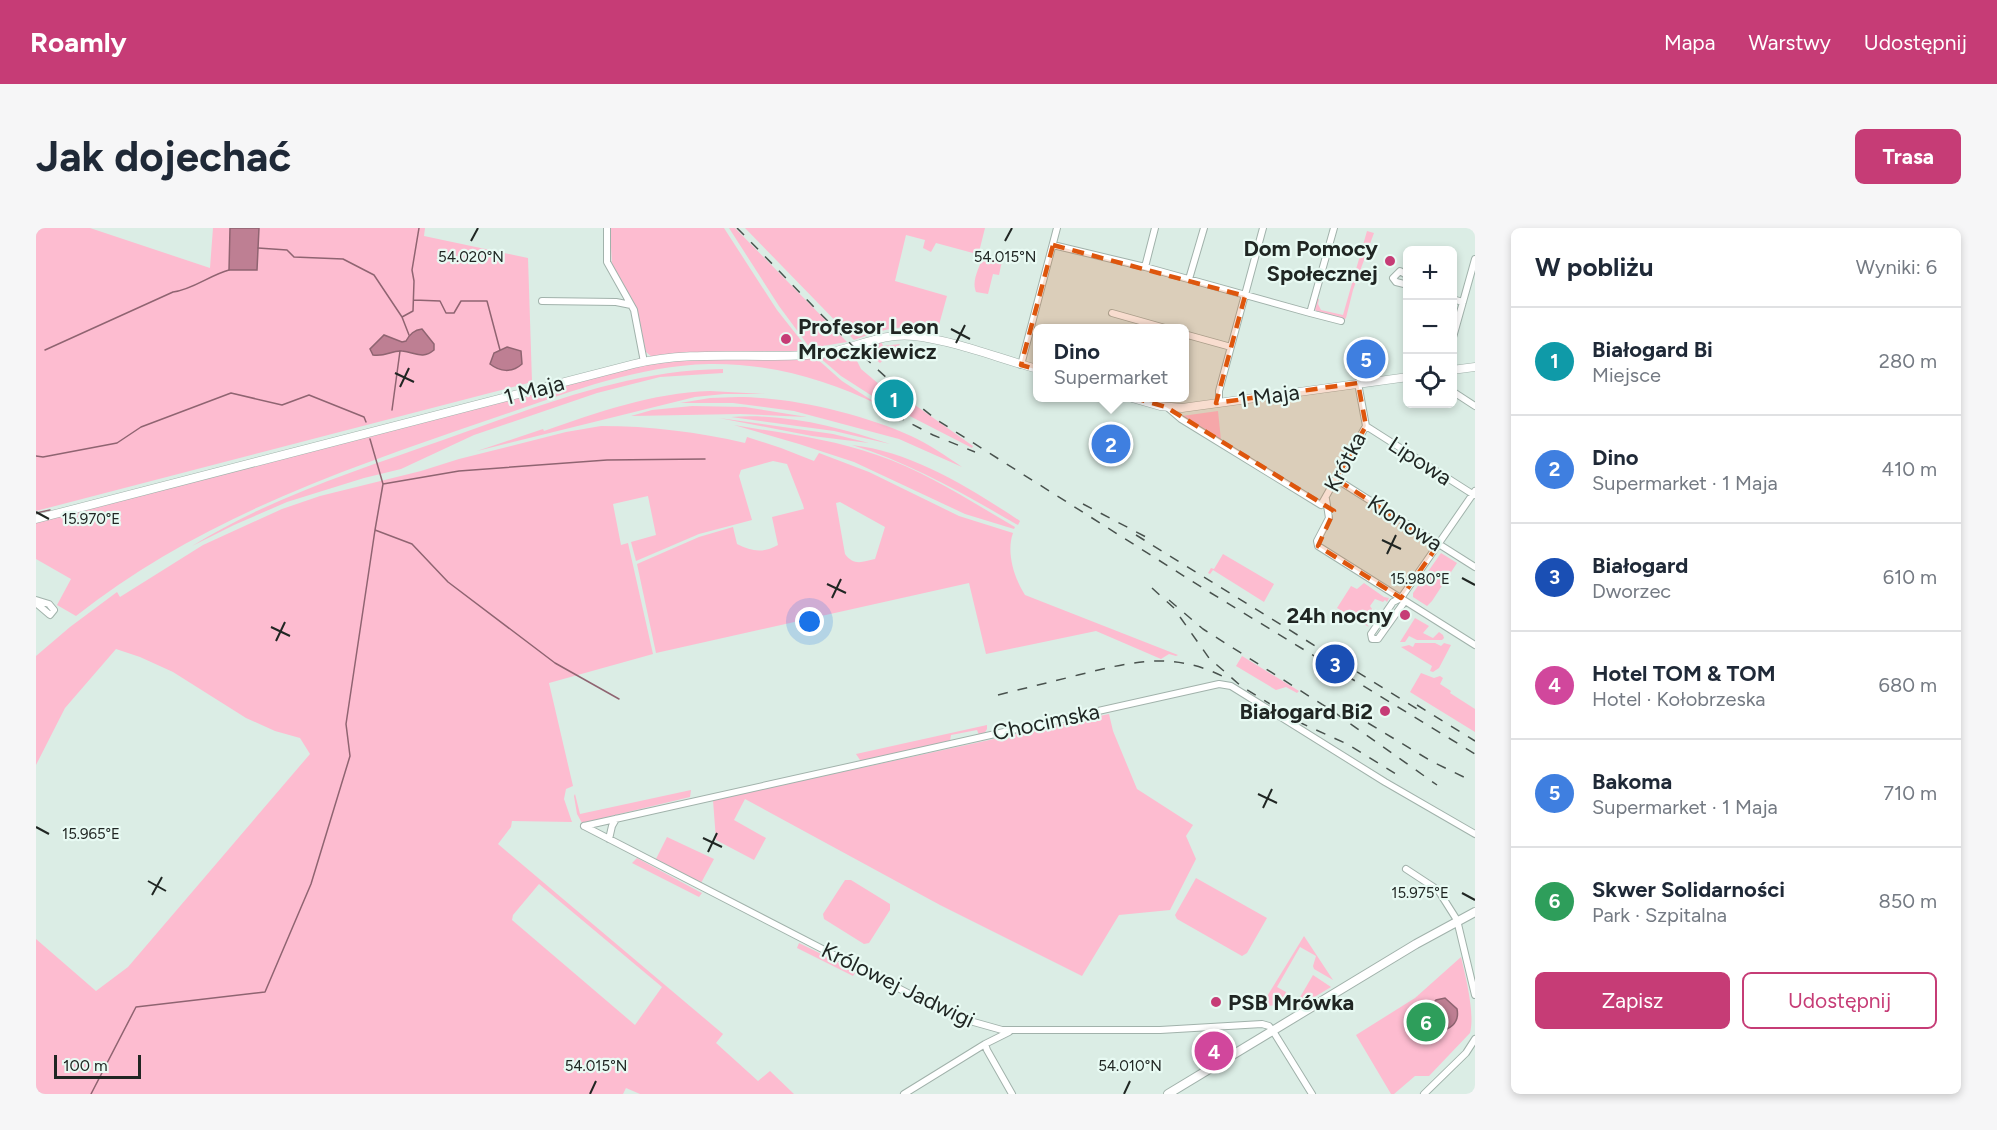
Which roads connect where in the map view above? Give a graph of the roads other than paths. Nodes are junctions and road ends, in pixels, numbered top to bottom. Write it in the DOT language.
graph roads {
  1 [pos="607,228"];
  2 [pos="1057,228"];
  3 [pos="1155,228"];
  4 [pos="1204,228"];
  5 [pos="1263,228"];
  6 [pos="1334,228"];
  7 [pos="1053,245"];
  8 [pos="1475,259"];
  9 [pos="1145,267"];
  10 [pos="1403,273"];
  11 [pos="1189,279"];
  12 [pos="1403,284"];
  13 [pos="1245,296"];
  14 [pos="1456,300"];
  15 [pos="542,301"];
  16 [pos="1463,302"];
  17 [pos="632,306"];
  18 [pos="1310,313"];
  19 [pos="1112,314"];
  20 [pos="1341,321"];
  21 [pos="1457,323"];
  22 [pos="1150,324"];
  23 [pos="1189,335"];
  24 [pos="1231,347"];
  25 [pos="644,362"];
  26 [pos="1021,364"];
  27 [pos="1475,367"];
  28 [pos="1033,368"];
  29 [pos="1457,369"];
  30 [pos="1403,377"];
  31 [pos="1358,383"];
  32 [pos="1457,395"];
  33 [pos="1148,402"];
  34 [pos="1219,403"];
  35 [pos="1475,406"];
  36 [pos="1167,407"];
  37 [pos="1366,426"];
  38 [pos="1336,479"];
  39 [pos="1474,494"];
  40 [pos="1324,502"];
  41 [pos="36,519"];
  42 [pos="1438,544"];
  43 [pos="1475,567"];
  44 [pos="1403,599"];
  45 [pos="1475,645"];
  46 [pos="616,819"];
  47 [pos="584,826"];
  48 [pos="1475,834"];
  49 [pos="609,839"];
  50 [pos="1406,869"];
  51 [pos="1475,912"];
  52 [pos="1458,920"];
  53 [pos="1475,995"];
  54 [pos="992,1028"];
  55 [pos="1012,1030"];
  56 [pos="1273,1031"];
  57 [pos="1475,1039"];
  58 [pos="988,1042"];
  59 [pos="904,1094"];
  60 [pos="1012,1094"];
  61 [pos="1168,1094"];
  62 [pos="1312,1094"];
  63 [pos="1424,1094"];
  1 -- 17 [label="street"];
  2 -- 7 [label="street"];
  3 -- 9 [label="street"];
  4 -- 11 [label="street"];
  5 -- 13 [label="street"];
  6 -- 18 [label="street"];
  7 -- 9 [label="street"];
  7 -- 26 [label="street"];
  8 -- 16 [label="street"];
  9 -- 11 [label="street"];
  10 -- 12 [label="street"];
  11 -- 13 [label="street"];
  13 -- 18 [label="street"];
  13 -- 24 [label="street"];
  14 -- 16 [label="street"];
  15 -- 17 [label="street"];
  16 -- 21 [label="street"];
  17 -- 25 [label="street"];
  18 -- 20 [label="street"];
  19 -- 22 [label="street"];
  23 -- 24 [label="street"];
  24 -- 34 [label="street"];
  25 -- 26 [label="street, 1 Maja"];
  25 -- 41 [label="street, 1 Maja"];
  26 -- 28 [label="street, 1 Maja"];
  27 -- 29 [label="street"];
  30 -- 31 [label="street, 1 Maja"];
  31 -- 34 [label="street, 1 Maja"];
  31 -- 37 [label="street, Krótka"];
  32 -- 35 [label="street"];
  33 -- 36 [label="street, 1 Maja"];
  34 -- 36 [label="street, 1 Maja"];
  36 -- 40 [label="street"];
  37 -- 38 [label="street, Krótka"];
  37 -- 39 [label="street, Lipowa"];
  38 -- 40 [label="street, Krótka"];
  38 -- 42 [label="street, Klonowa"];
  39 -- 42 [label="street"];
  40 -- 44 [label="street"];
  42 -- 43 [label="street, Klonowa"];
  42 -- 44 [label="street"];
  44 -- 44 [label="street"];
  44 -- 45 [label="street"];
  46 -- 47 [label="street, Chocimska"];
  46 -- 48 [label="street, Chocimska"];
  46 -- 49 [label="street"];
  47 -- 49 [label="street, Królowej Jadwigi"];
  49 -- 54 [label="street, Królowej Jadwigi"];
  50 -- 52 [label="street"];
  51 -- 52 [label="main road"];
  52 -- 53 [label="street"];
  52 -- 56 [label="main road"];
  54 -- 55 [label="street, Królowej Jadwigi"];
  54 -- 58 [label="street"];
  55 -- 56 [label="street, Królowej Jadwigi"];
  55 -- 58 [label="street"];
  56 -- 61 [label="main road"];
  56 -- 62 [label="street"];
  57 -- 63 [label="street"];
  58 -- 59 [label="street"];
  58 -- 60 [label="street"];
}
